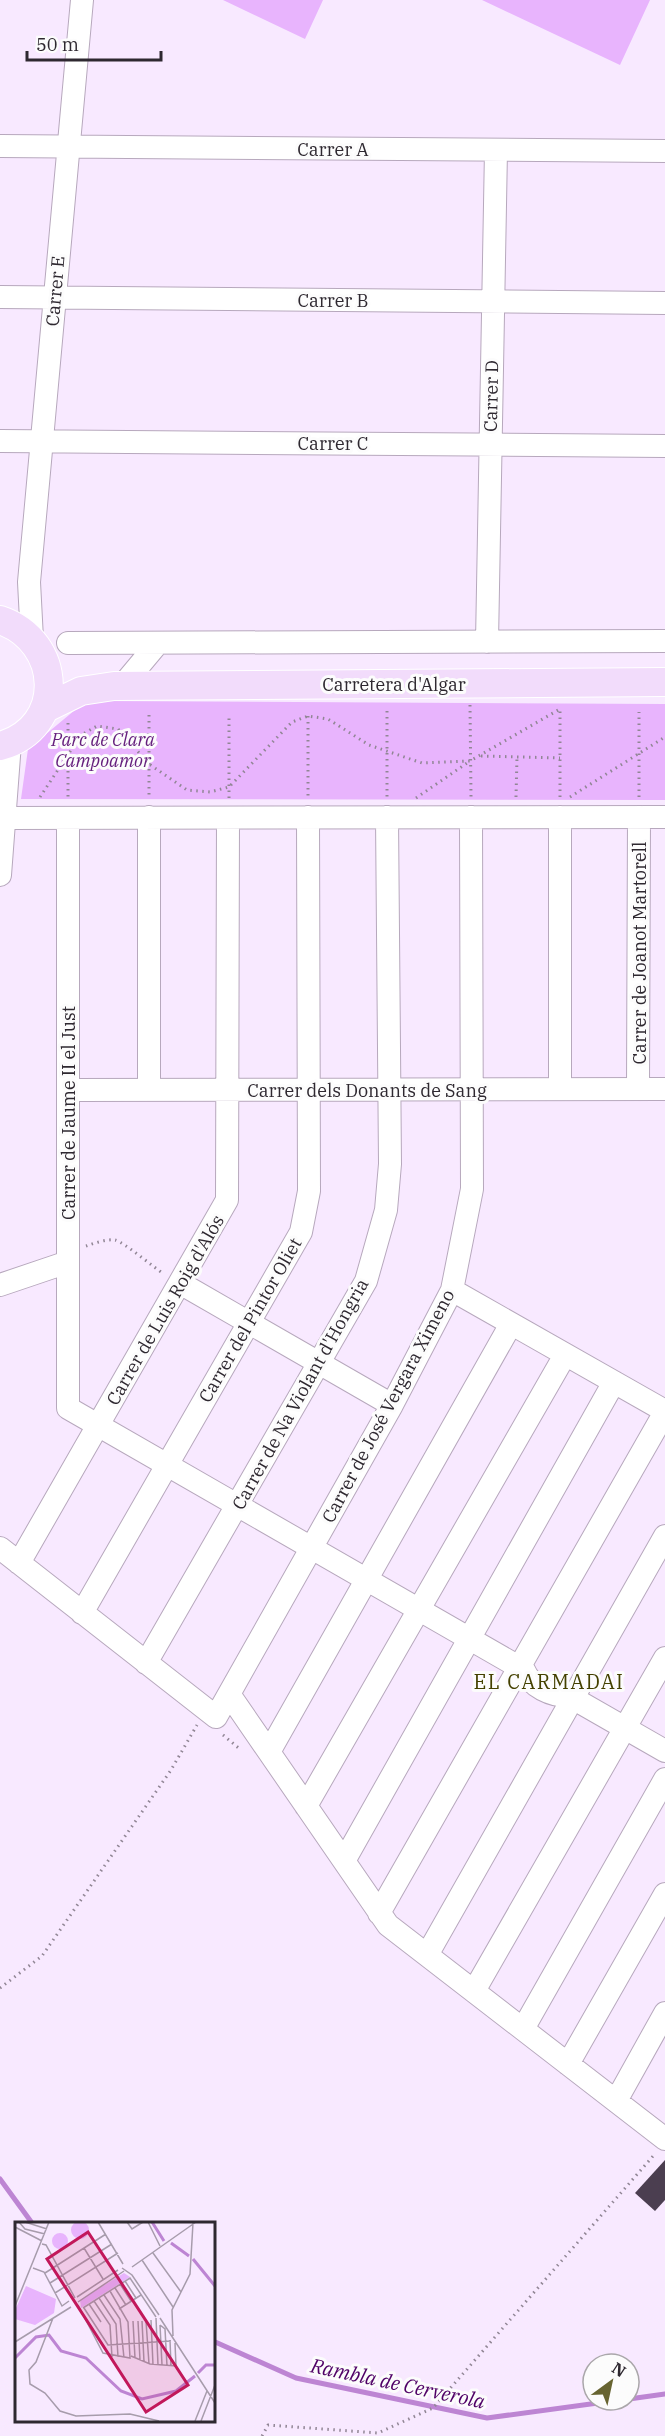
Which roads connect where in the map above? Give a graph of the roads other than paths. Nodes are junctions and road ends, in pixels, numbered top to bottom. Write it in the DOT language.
graph roads {
  1 [pos="82,0"];
  2 [pos="0,146"];
  3 [pos="68,147"];
  4 [pos="496,150"];
  5 [pos="665,151"];
  6 [pos="0,297"];
  7 [pos="55,298"];
  8 [pos="493,301"];
  9 [pos="665,303"];
  10 [pos="0,441"];
  11 [pos="42,441"];
  12 [pos="490,445"];
  13 [pos="665,446"];
  14 [pos="29,582"];
  15 [pos="1,620"];
  16 [pos="488,642"];
  17 [pos="68,643"];
  18 [pos="158,643"];
  19 [pos="661,646"];
  20 [pos="39,649"];
  21 [pos="665,682"];
  22 [pos="118,686"];
  23 [pos="56,713"];
  24 [pos="5,744"];
  25 [pos="308,817"];
  26 [pos="387,817"];
  27 [pos="471,817"];
  28 [pos="560,817"];
  29 [pos="639,817"];
  30 [pos="665,817"];
  31 [pos="16,818"];
  32 [pos="69,818"];
  33 [pos="149,818"];
  34 [pos="228,818"];
  35 [pos="0,875"];
  36 [pos="560,1089"];
  37 [pos="638,1089"];
  38 [pos="665,1089"];
  39 [pos="68,1090"];
  40 [pos="149,1090"];
  41 [pos="228,1090"];
  42 [pos="309,1090"];
  43 [pos="390,1090"];
  44 [pos="472,1090"];
  45 [pos="68,1255"];
  46 [pos="181,1280"];
  47 [pos="0,1285"];
  48 [pos="452,1290"];
  49 [pos="249,1323"];
  50 [pos="511,1324"];
  51 [pos="565,1354"];
  52 [pos="319,1363"];
  53 [pos="614,1382"];
  54 [pos="392,1405"];
  55 [pos="665,1412"];
  56 [pos="98,1425"];
  57 [pos="167,1465"];
  58 [pos="237,1505"];
  59 [pos="665,1536"];
  60 [pos="0,1548"];
  61 [pos="312,1548"];
  62 [pos="19,1563"];
  63 [pos="366,1580"];
  64 [pos="418,1610"];
  65 [pos="82,1613"];
  66 [pos="469,1639"];
  67 [pos="665,1658"];
  68 [pos="146,1663"];
  69 [pos="522,1669"];
  70 [pos="229,1694"];
  71 [pos="571,1697"];
  72 [pos="625,1728"];
  73 [pos="269,1752"];
  74 [pos="665,1752"];
  75 [pos="665,1779"];
  76 [pos="306,1806"];
  77 [pos="344,1861"];
  78 [pos="665,1894"];
  79 [pos="379,1913"];
  80 [pos="427,1955"];
  81 [pos="474,1991"];
  82 [pos="665,2013"];
  83 [pos="523,2029"];
  84 [pos="568,2064"];
  85 [pos="616,2101"];
  86 [pos="663,2143"];
  1 -- 3 [label="street, Carrer E"];
  2 -- 3 [label="street, Carrer A"];
  3 -- 4 [label="street, Carrer A"];
  3 -- 7 [label="street, Carrer E"];
  4 -- 5 [label="street, Carrer A"];
  4 -- 8 [label="street, Carrer D"];
  6 -- 7 [label="street, Carrer B"];
  7 -- 8 [label="street, Carrer B"];
  7 -- 11 [label="street, Carrer E"];
  8 -- 9 [label="street, Carrer B"];
  8 -- 12 [label="street, Carrer D"];
  10 -- 11 [label="street, Carrer C"];
  11 -- 12 [label="street, Carrer C"];
  11 -- 14 [label="street, Carrer E"];
  12 -- 13 [label="street, Carrer C"];
  12 -- 16 [label="street, Carrer D"];
  14 -- 15 [label="street"];
  14 -- 20 [label="street, Carrer E"];
  15 -- 20 [label="main road, Carretera d'Algar"];
  16 -- 18 [label="street"];
  16 -- 19 [label="street"];
  17 -- 18 [label="street"];
  18 -- 22 [label="street"];
  20 -- 22 [label="main road, Carretera d'Algar"];
  20 -- 23 [label="main road"];
  21 -- 22 [label="main road, Carretera d'Algar"];
  22 -- 23 [label="main road, Carretera d'Algar"];
  23 -- 24 [label="main road"];
  24 -- 31 [label="street"];
  25 -- 26 [label="street"];
  25 -- 34 [label="street"];
  25 -- 42 [label="street, Carrer del Pintor Oliet"];
  26 -- 27 [label="street"];
  26 -- 43 [label="street, Carrer de Na Violant d'Hongria"];
  27 -- 28 [label="street"];
  27 -- 44 [label="street, Carrer de José Vergara Ximeno"];
  28 -- 29 [label="street"];
  28 -- 36 [label="street"];
  29 -- 30 [label="street"];
  29 -- 37 [label="street, Carrer de Joanot Martorell"];
  31 -- 32 [label="street"];
  31 -- 35 [label="street"];
  32 -- 33 [label="street"];
  32 -- 39 [label="street, Carrer de Jaume II el Just"];
  33 -- 34 [label="street"];
  33 -- 40 [label="street"];
  34 -- 41 [label="street, Carrer de Luis Roig d'Alós"];
  36 -- 37 [label="street, Carrer dels Donants de Sang"];
  36 -- 44 [label="street, Carrer dels Donants de Sang"];
  37 -- 38 [label="street, Carrer dels Donants de Sang"];
  39 -- 40 [label="street, Carrer dels Donants de Sang"];
  39 -- 45 [label="street, Carrer de Jaume II el Just"];
  40 -- 41 [label="street, Carrer dels Donants de Sang"];
  41 -- 42 [label="street, Carrer dels Donants de Sang"];
  41 -- 46 [label="street, Carrer de Luis Roig d'Alós"];
  42 -- 43 [label="street, Carrer dels Donants de Sang"];
  42 -- 49 [label="street, Carrer del Pintor Oliet"];
  43 -- 44 [label="street, Carrer dels Donants de Sang"];
  43 -- 52 [label="street, Carrer de Na Violant d'Hongria"];
  44 -- 48 [label="street, Carrer de José Vergara Ximeno"];
  45 -- 47 [label="street"];
  45 -- 56 [label="street, Carrer de Jaume II el Just"];
  46 -- 49 [label="street"];
  46 -- 56 [label="street, Carrer de Luis Roig d'Alós"];
  48 -- 50 [label="street"];
  48 -- 54 [label="street, Carrer de José Vergara Ximeno"];
  49 -- 52 [label="street"];
  49 -- 57 [label="street, Carrer del Pintor Oliet"];
  50 -- 51 [label="street"];
  50 -- 63 [label="street"];
  51 -- 53 [label="street"];
  51 -- 64 [label="street"];
  52 -- 54 [label="street"];
  52 -- 58 [label="street, Carrer de Na Violant d'Hongria"];
  53 -- 55 [label="street"];
  53 -- 66 [label="street"];
  54 -- 61 [label="street, Carrer de José Vergara Ximeno"];
  55 -- 69 [label="street"];
  56 -- 57 [label="street"];
  56 -- 62 [label="street, Carrer de Luis Roig d'Alós"];
  57 -- 58 [label="street"];
  57 -- 65 [label="street, Carrer del Pintor Oliet"];
  58 -- 61 [label="street"];
  58 -- 68 [label="street, Carrer de Na Violant d'Hongria"];
  59 -- 71 [label="street"];
  60 -- 62 [label="street"];
  61 -- 63 [label="street"];
  61 -- 70 [label="street, Carrer de José Vergara Ximeno"];
  62 -- 65 [label="street"];
  63 -- 64 [label="street"];
  63 -- 73 [label="street"];
  64 -- 66 [label="street"];
  64 -- 76 [label="street"];
  65 -- 68 [label="street"];
  66 -- 69 [label="street"];
  66 -- 77 [label="street"];
  67 -- 72 [label="street"];
  68 -- 70 [label="street, Carrer de José Vergara Ximeno"];
  69 -- 71 [label="street"];
  69 -- 79 [label="street"];
  70 -- 73 [label="street"];
  71 -- 72 [label="street"];
  71 -- 80 [label="street"];
  72 -- 74 [label="street"];
  72 -- 81 [label="street"];
  73 -- 76 [label="street"];
  75 -- 83 [label="street"];
  76 -- 77 [label="street"];
  77 -- 79 [label="street"];
  78 -- 84 [label="street"];
  79 -- 80 [label="street"];
  80 -- 81 [label="street"];
  81 -- 83 [label="street"];
  82 -- 85 [label="street"];
  83 -- 84 [label="street"];
  84 -- 85 [label="street"];
  85 -- 86 [label="street"];
}
